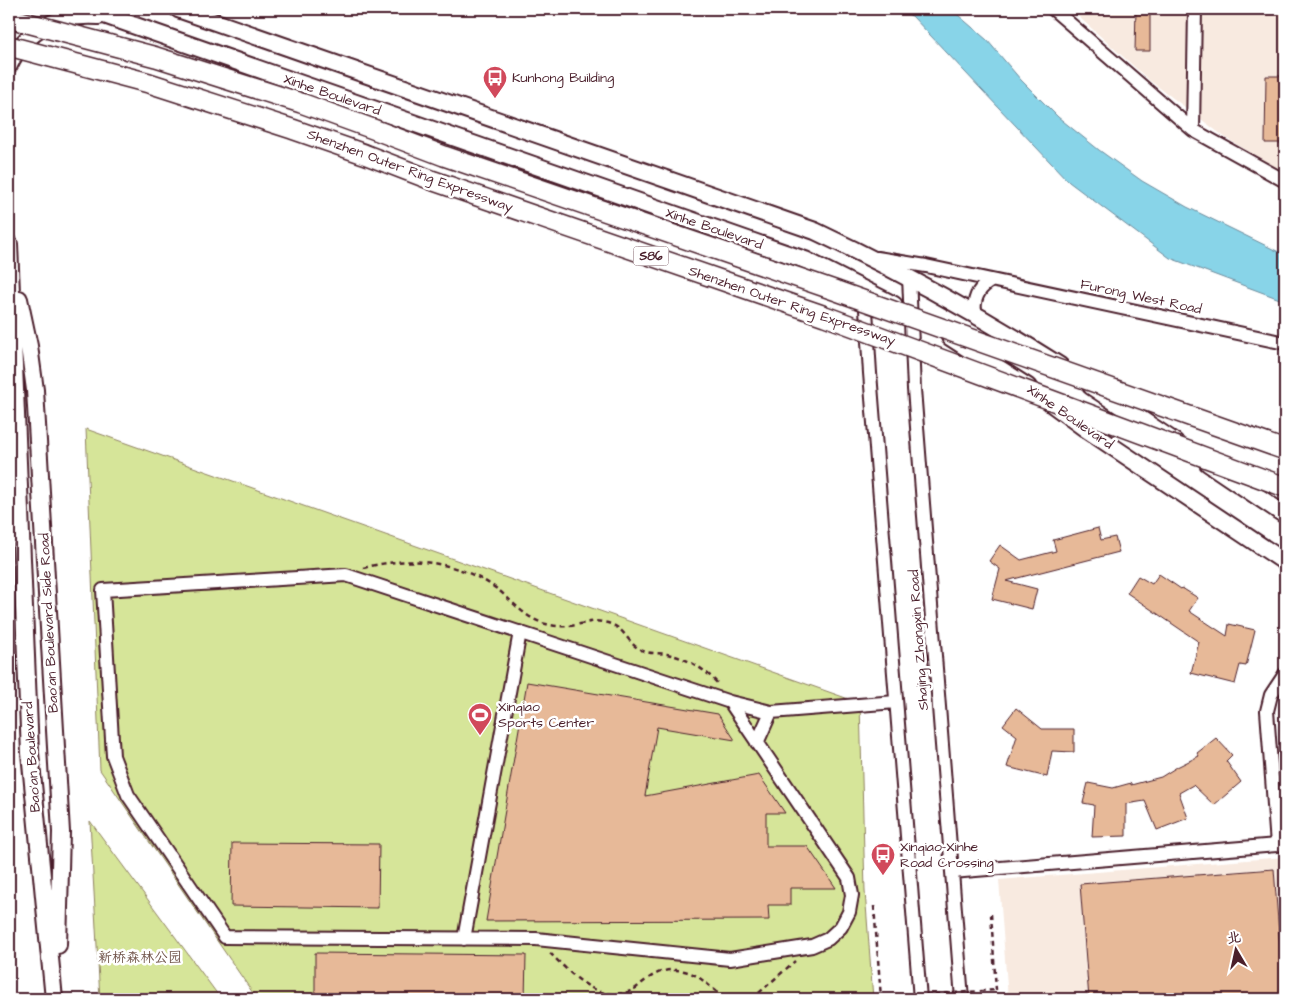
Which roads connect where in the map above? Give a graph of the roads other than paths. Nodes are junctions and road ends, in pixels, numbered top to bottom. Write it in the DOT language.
graph roads {
  1 [pos="87,9"];
  2 [pos="178,9"];
  3 [pos="1053,9"];
  4 [pos="1194,9"];
  5 [pos="9,18"];
  6 [pos="116,20"];
  7 [pos="9,46"];
  8 [pos="9,65"];
  9 [pos="1193,130"];
  10 [pos="1285,181"];
  11 [pos="9,244"];
  12 [pos="9,249"];
  13 [pos="870,257"];
  14 [pos="909,278"];
  15 [pos="991,280"];
  16 [pos="865,290"];
  17 [pos="911,314"];
  18 [pos="975,314"];
  19 [pos="1285,343"];
  20 [pos="1285,450"];
  21 [pos="1285,487"];
  22 [pos="1285,515"];
  23 [pos="1285,562"];
  24 [pos="520,632"];
  25 [pos="1285,674"];
  26 [pos="730,702"];
  27 [pos="896,702"];
  28 [pos="771,712"];
  29 [pos="757,743"];
  30 [pos="952,872"];
  31 [pos="464,939"];
  32 [pos="55,999"];
  33 [pos="920,999"];
  34 [pos="962,999"];
  1 -- 6 [label="main road, Xinhe Boulevard"];
  2 -- 13 [label="main road"];
  3 -- 9 [label="street"];
  4 -- 9 [label="street"];
  5 -- 20 [label="highway, Shenzhen Outer Ring Expressway / S86, bridge"];
  6 -- 8 [label="main road"];
  6 -- 16 [label="main road, Xinhe Boulevard"];
  7 -- 21 [label="highway, Shenzhen Outer Ring Expressway / S86, bridge"];
  9 -- 10 [label="street"];
  11 -- 12 [label="main road, Bao'an Boulevard"];
  12 -- 32 [label="main road, Bao'an Boulevard"];
  12 -- 32 [label="main road, Bao'an Boulevard Side Road"];
  13 -- 14 [label="main road"];
  13 -- 15 [label="street, Furong West Road"];
  14 -- 17 [label="street, Shajing Zhongxin Road"];
  14 -- 18 [label="main road"];
  15 -- 18 [label="street"];
  15 -- 19 [label="street, Furong West Road"];
  16 -- 17 [label="main road, Xinhe Boulevard"];
  16 -- 27 [label="street, Shajing Zhongxin Road"];
  17 -- 23 [label="main road, Xinhe Boulevard"];
  17 -- 30 [label="street, Shajing Zhongxin Road"];
  18 -- 22 [label="main road"];
  24 -- 26 [label="street"];
  24 -- 31 [label="street"];
  24 -- 31 [label="street"];
  25 -- 30 [label="street"];
  26 -- 28 [label="street"];
  26 -- 29 [label="street"];
  27 -- 28 [label="street"];
  27 -- 33 [label="street, Shajing Zhongxin Road"];
  28 -- 29 [label="street"];
  29 -- 31 [label="street"];
  30 -- 34 [label="street, Shajing Zhongxin Road"];
}
